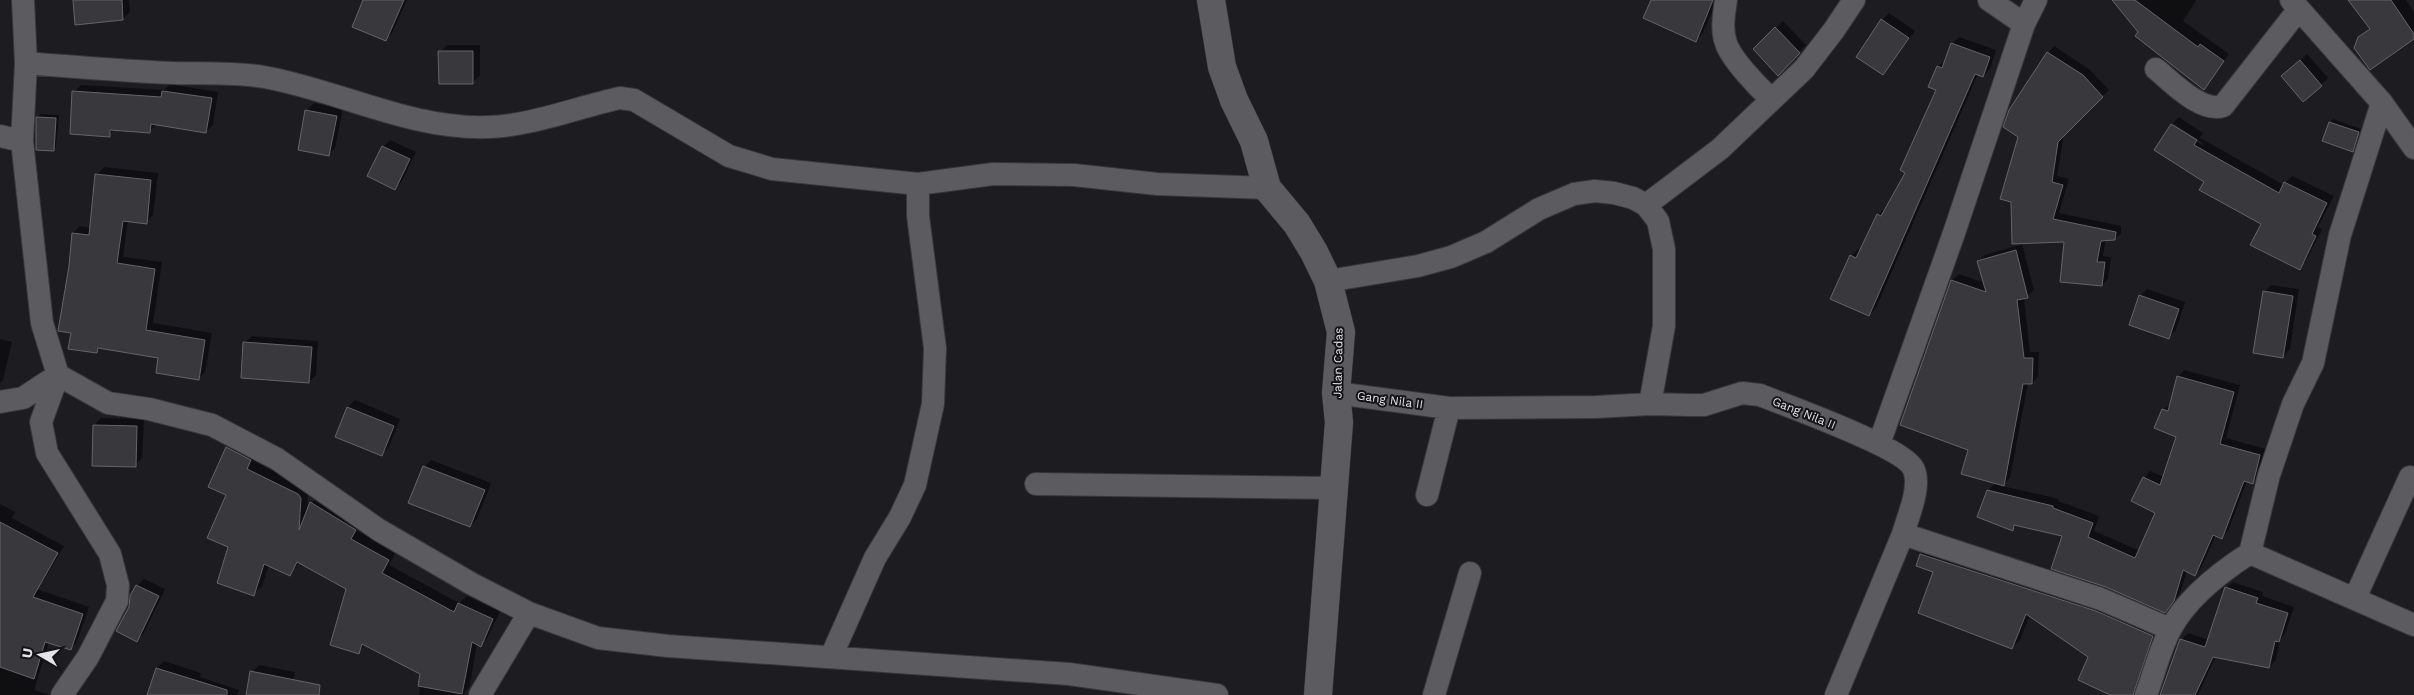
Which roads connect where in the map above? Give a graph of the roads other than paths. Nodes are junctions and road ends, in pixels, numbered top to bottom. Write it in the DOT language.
graph roads {
  1 [pos="23,0"];
  2 [pos="1211,0"];
  3 [pos="1726,0"];
  4 [pos="1854,0"];
  5 [pos="1989,0"];
  6 [pos="2036,0"];
  7 [pos="2295,4"];
  8 [pos="2024,24"];
  9 [pos="26,63"];
  10 [pos="2156,69"];
  11 [pos="1771,99"];
  12 [pos="2382,103"];
  13 [pos="0,136"];
  14 [pos="22,141"];
  15 [pos="2414,148"];
  16 [pos="918,184"];
  17 [pos="1267,188"];
  18 [pos="1646,205"];
  19 [pos="1328,281"];
  20 [pos="58,375"];
  21 [pos="1336,393"];
  22 [pos="0,402"];
  23 [pos="1650,404"];
  24 [pos="1449,408"];
  25 [pos="1879,444"];
  26 [pos="2410,477"];
  27 [pos="1036,484"];
  28 [pos="1333,488"];
  29 [pos="1427,495"];
  30 [pos="1904,534"];
  31 [pos="2250,553"];
  32 [pos="1470,573"];
  33 [pos="2355,598"];
  34 [pos="529,613"];
  35 [pos="2414,625"];
  36 [pos="2170,630"];
  37 [pos="831,656"];
  38 [pos="62,695"];
  39 [pos="480,695"];
  40 [pos="1217,695"];
  41 [pos="1318,695"];
  42 [pos="1434,695"];
  43 [pos="1836,695"];
  44 [pos="2146,695"];
  1 -- 9 [label="street"];
  2 -- 17 [label="street, Jalan Cadas"];
  3 -- 11 [label="street"];
  4 -- 11 [label="street"];
  5 -- 8 [label="street"];
  6 -- 8 [label="street"];
  7 -- 10 [label="street"];
  7 -- 12 [label="street"];
  8 -- 25 [label="street"];
  9 -- 14 [label="street"];
  9 -- 16 [label="street"];
  11 -- 18 [label="street"];
  12 -- 15 [label="street"];
  12 -- 31 [label="street"];
  13 -- 14 [label="street"];
  14 -- 20 [label="street"];
  16 -- 17 [label="street"];
  16 -- 37 [label="street"];
  17 -- 19 [label="street, Jalan Cadas"];
  18 -- 19 [label="street"];
  18 -- 23 [label="street"];
  19 -- 21 [label="street, Jalan Cadas"];
  20 -- 22 [label="street"];
  20 -- 34 [label="street"];
  20 -- 38 [label="street"];
  21 -- 24 [label="street, Gang Nila II"];
  21 -- 28 [label="street, Jalan Cadas"];
  23 -- 24 [label="street, Gang Nila II"];
  23 -- 25 [label="street, Gang Nila II"];
  24 -- 29 [label="street"];
  25 -- 30 [label="street, Gang Nila II"];
  26 -- 33 [label="street"];
  27 -- 28 [label="street"];
  28 -- 41 [label="street, Jalan Cadas"];
  30 -- 36 [label="street"];
  30 -- 43 [label="street, Gang Nila II"];
  31 -- 33 [label="street"];
  31 -- 36 [label="street"];
  32 -- 42 [label="street"];
  33 -- 35 [label="street"];
  34 -- 37 [label="street"];
  34 -- 39 [label="street"];
  36 -- 44 [label="street"];
  37 -- 40 [label="street"];
}
